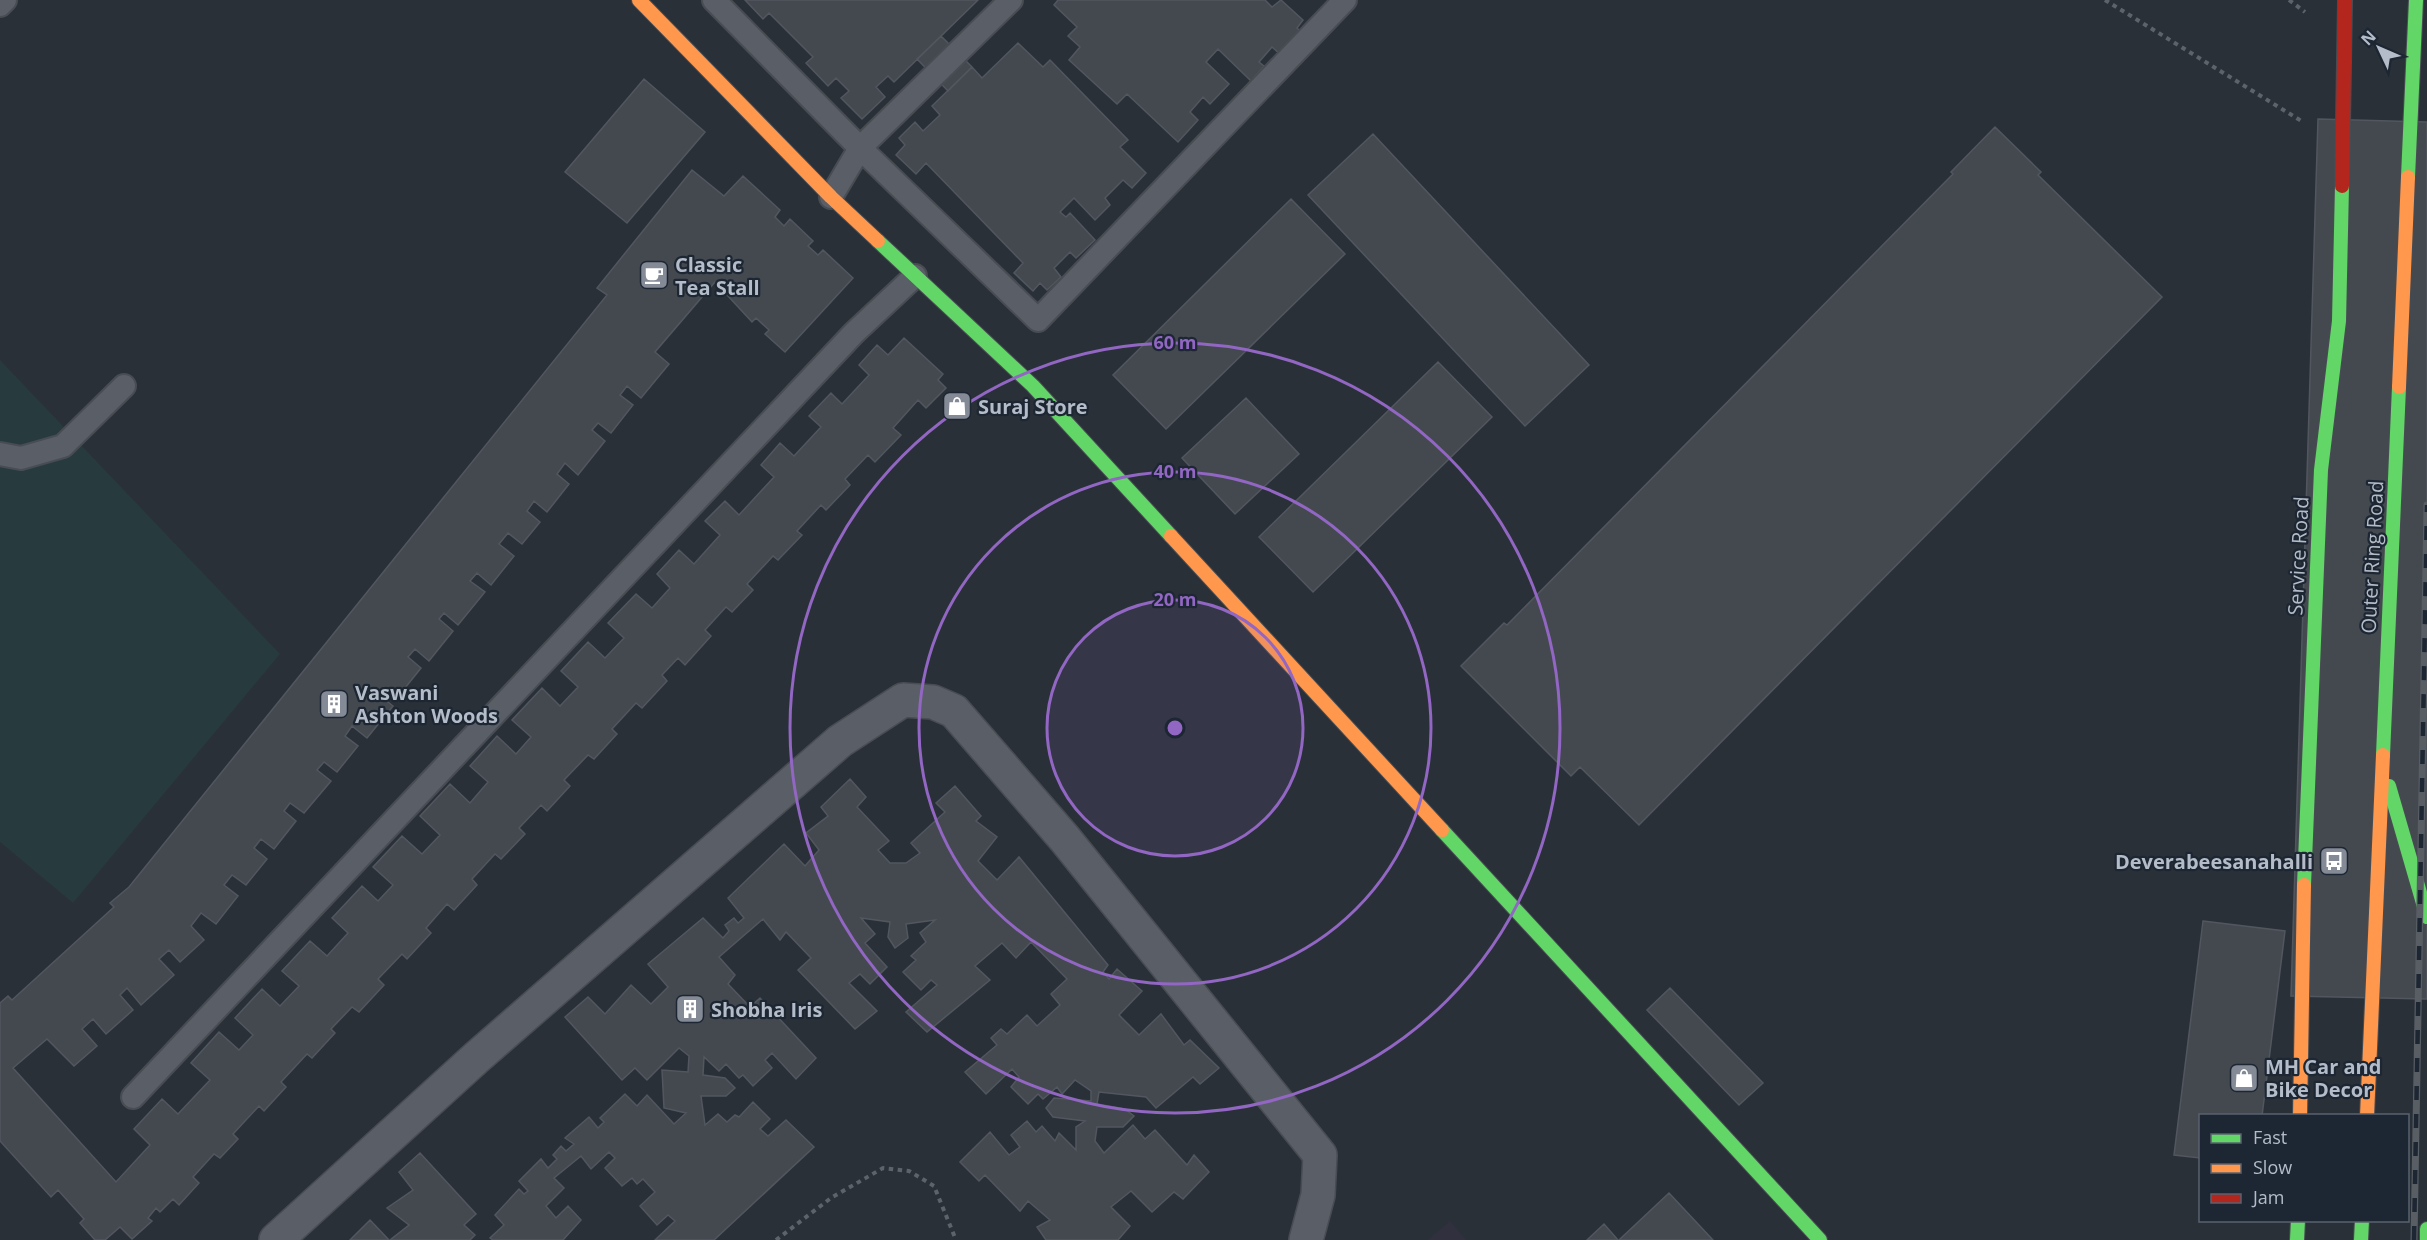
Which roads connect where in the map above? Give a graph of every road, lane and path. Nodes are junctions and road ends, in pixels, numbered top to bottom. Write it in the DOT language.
graph roads {
  1 [pos="5,0"];
  2 [pos="639,0"];
  3 [pos="714,0"];
  4 [pos="1011,0"];
  5 [pos="1345,0"];
  6 [pos="2105,0"];
  7 [pos="2344,0"];
  8 [pos="2416,0"];
  9 [pos="0,5"];
  10 [pos="2342,146"];
  11 [pos="860,148"];
  12 [pos="831,198"];
  13 [pos="915,276"];
  14 [pos="124,386"];
  15 [pos="0,454"];
  16 [pos="2382,763"];
  17 [pos="2427,917"];
  18 [pos="133,1097"];
  19 [pos="2300,1114"];
  20 [pos="2367,1114"];
  21 [pos="2298,1222"];
  22 [pos="2362,1222"];
  23 [pos="2427,1229"];
  24 [pos="276,1240"];
  25 [pos="776,1240"];
  26 [pos="956,1240"];
  27 [pos="1306,1240"];
  28 [pos="1820,1240"];
  29 [pos="2297,1240"];
  30 [pos="2361,1240"];
  31 [pos="2427,1240"];
  1 -- 9 [label="lane"];
  2 -- 12 [label="main road"];
  3 -- 11 [label="lane"];
  4 -- 11 [label="lane"];
  5 -- 11 [label="lane"];
  6 -- 10 [label="path"];
  7 -- 10 [label="main road, Service Road"];
  8 -- 16 [label="main road, Outer Ring Road"];
  10 -- 19 [label="main road, Service Road"];
  11 -- 12 [label="lane"];
  12 -- 13 [label="main road"];
  13 -- 18 [label="lane"];
  13 -- 28 [label="main road"];
  14 -- 15 [label="lane"];
  16 -- 17 [label="main road"];
  16 -- 20 [label="main road, Outer Ring Road"];
  21 -- 29 [label="main road"];
  22 -- 30 [label="main road"];
  23 -- 31 [label="main road"];
  24 -- 27 [label="street"];
  25 -- 26 [label="path"];
}
